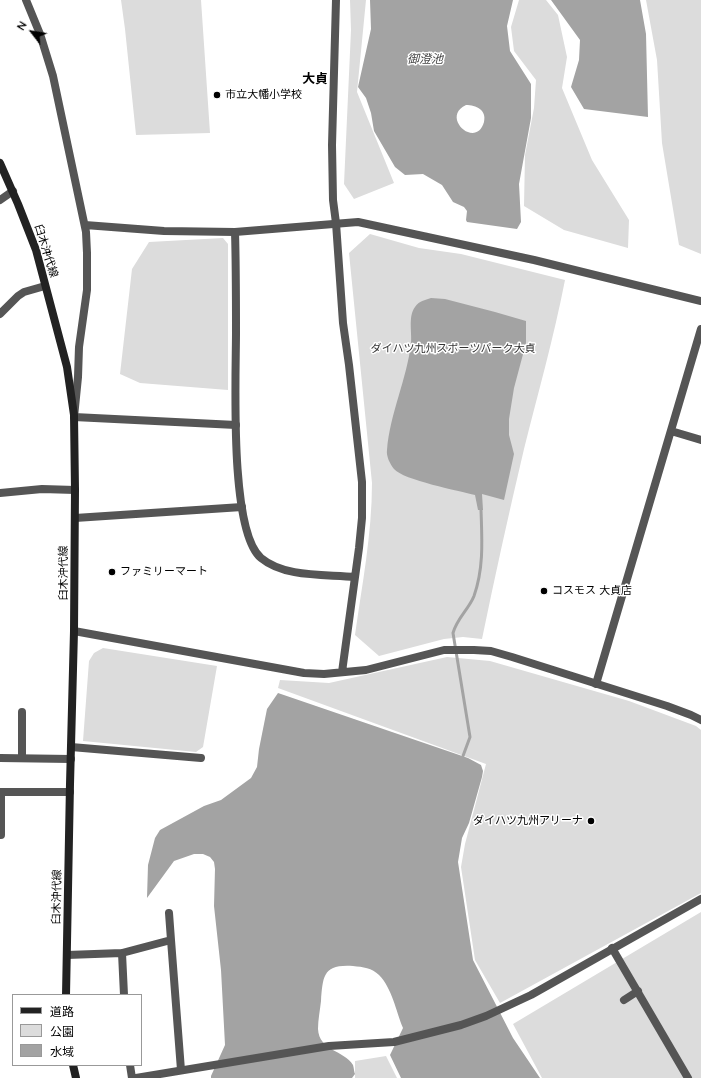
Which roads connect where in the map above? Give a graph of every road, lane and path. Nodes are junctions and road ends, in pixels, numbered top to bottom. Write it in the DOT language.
graph roads {
  1 [pos="336,0"];
  2 [pos="29,1"];
  3 [pos="0,163"];
  4 [pos="13,191"];
  5 [pos="0,200"];
  6 [pos="336,223"];
  7 [pos="84,225"];
  8 [pos="235,232"];
  9 [pos="45,286"];
  10 [pos="701,301"];
  11 [pos="0,314"];
  12 [pos="701,329"];
  13 [pos="74,417"];
  14 [pos="236,424"];
  15 [pos="671,431"];
  16 [pos="701,440"];
  17 [pos="75,490"];
  18 [pos="0,493"];
  19 [pos="242,507"];
  20 [pos="75,518"];
  21 [pos="355,577"];
  22 [pos="74,631"];
  23 [pos="342,672"];
  24 [pos="596,684"];
  25 [pos="22,712"];
  26 [pos="701,720"];
  27 [pos="71,747"];
  28 [pos="0,758"];
  29 [pos="22,758"];
  30 [pos="201,758"];
  31 [pos="71,759"];
  32 [pos="0,792"];
  33 [pos="70,792"];
  34 [pos="0,835"];
  35 [pos="701,899"];
  36 [pos="169,913"];
  37 [pos="171,940"];
  38 [pos="612,948"];
  39 [pos="122,953"];
  40 [pos="67,955"];
  41 [pos="638,991"];
  42 [pos="66,994"];
  43 [pos="124,994"];
  44 [pos="624,1000"];
  45 [pos="73,1066"];
  46 [pos="130,1066"];
  47 [pos="181,1070"];
  48 [pos="686,1077"];
  49 [pos="76,1078"];
  50 [pos="132,1078"];
  51 [pos="136,1078"];
  1 -- 6 [label="street"];
  2 -- 7 [label="street"];
  3 -- 4 [label="main road, 臼木沖代線"];
  4 -- 5 [label="street"];
  4 -- 9 [label="main road, 臼木沖代線"];
  6 -- 8 [label="street"];
  6 -- 10 [label="street"];
  6 -- 21 [label="street"];
  7 -- 8 [label="street"];
  7 -- 13 [label="street"];
  8 -- 14 [label="street"];
  9 -- 11 [label="street"];
  9 -- 13 [label="main road, 臼木沖代線"];
  12 -- 15 [label="street"];
  13 -- 14 [label="street"];
  13 -- 17 [label="main road, 臼木沖代線"];
  14 -- 19 [label="street"];
  15 -- 16 [label="street"];
  15 -- 24 [label="street"];
  17 -- 18 [label="street"];
  17 -- 20 [label="main road, 臼木沖代線"];
  19 -- 20 [label="street"];
  19 -- 21 [label="street"];
  20 -- 22 [label="main road, 臼木沖代線"];
  21 -- 23 [label="street"];
  22 -- 23 [label="street"];
  22 -- 27 [label="main road, 臼木沖代線"];
  23 -- 24 [label="street"];
  24 -- 26 [label="street"];
  25 -- 29 [label="street"];
  27 -- 30 [label="street"];
  27 -- 31 [label="main road, 臼木沖代線"];
  28 -- 29 [label="street"];
  29 -- 31 [label="street"];
  31 -- 33 [label="main road, 臼木沖代線"];
  32 -- 33 [label="street"];
  32 -- 34 [label="street"];
  33 -- 40 [label="main road, 臼木沖代線"];
  35 -- 38 [label="street"];
  36 -- 37 [label="street"];
  37 -- 39 [label="street"];
  37 -- 47 [label="street"];
  38 -- 41 [label="street"];
  38 -- 47 [label="street"];
  39 -- 40 [label="street"];
  39 -- 43 [label="street"];
  40 -- 42 [label="main road, 臼木沖代線"];
  41 -- 44 [label="street"];
  41 -- 48 [label="street"];
  45 -- 49 [label="main road"];
  46 -- 50 [label="street"];
  47 -- 51 [label="street"];
}
